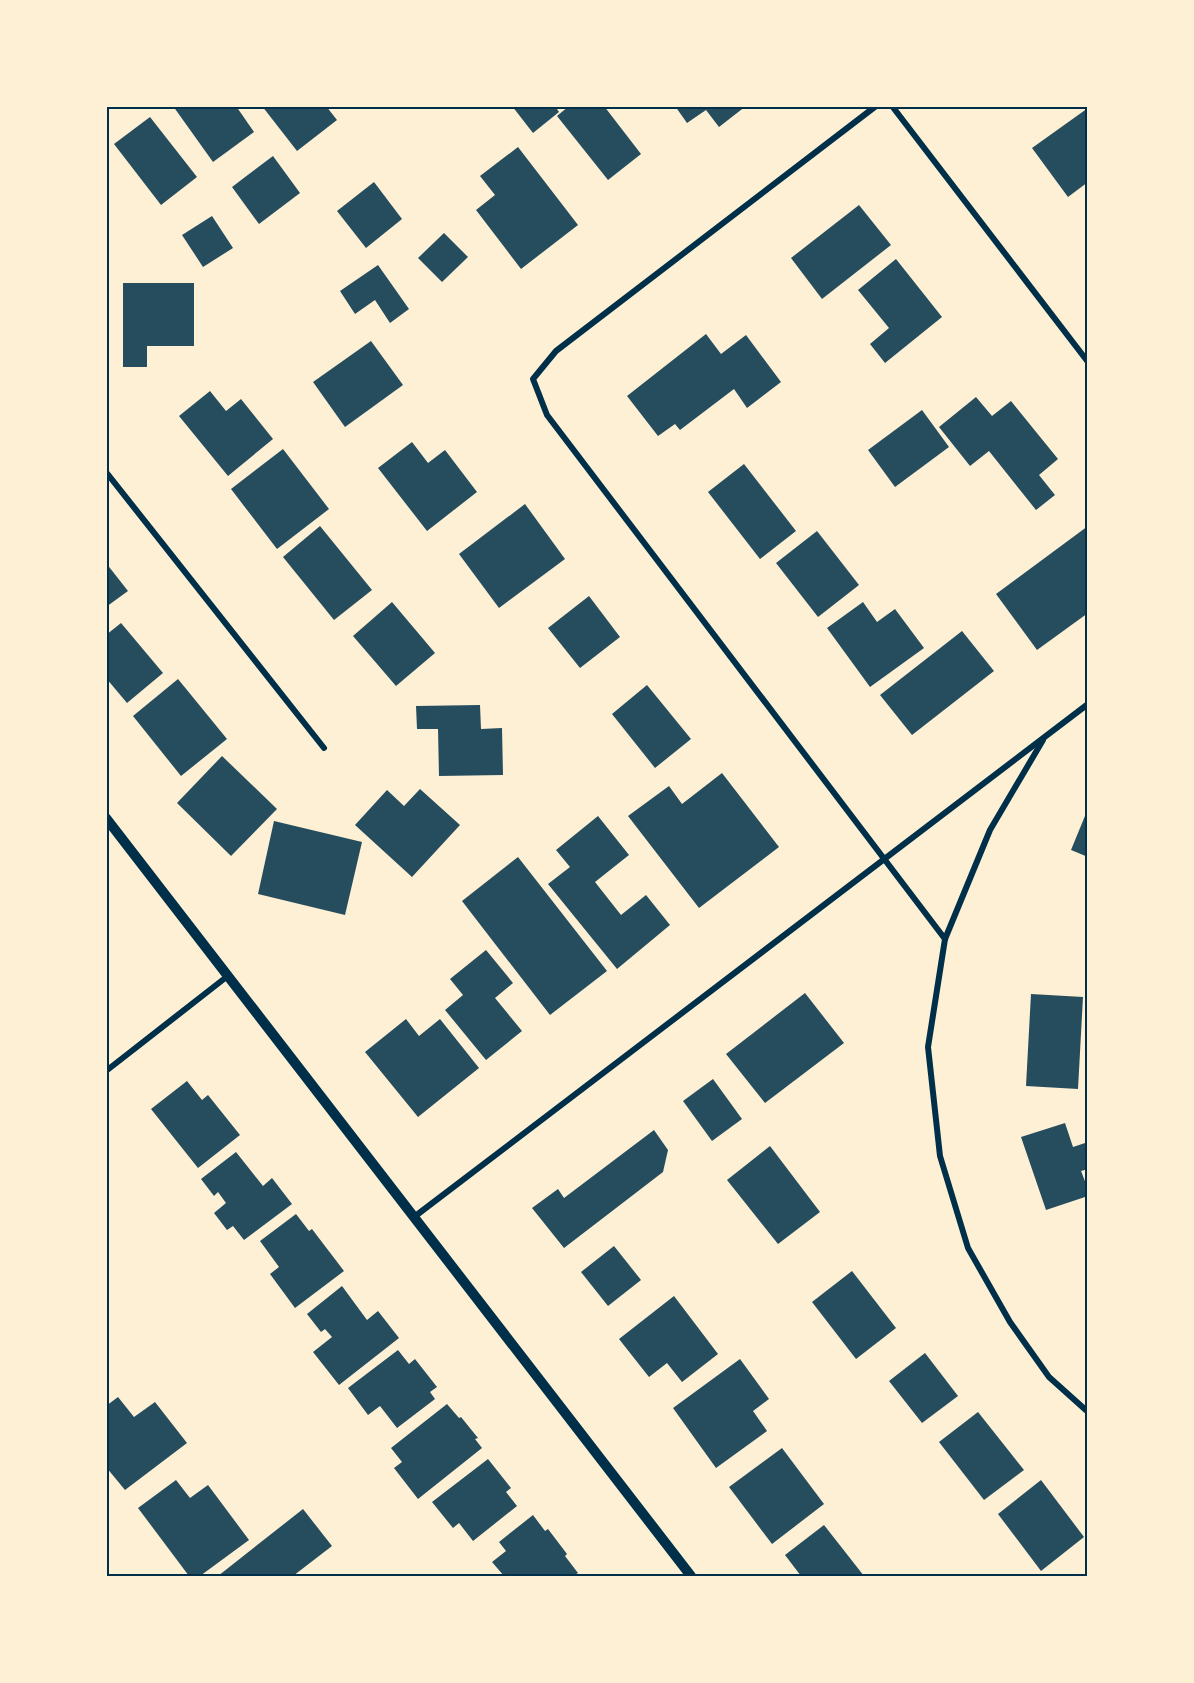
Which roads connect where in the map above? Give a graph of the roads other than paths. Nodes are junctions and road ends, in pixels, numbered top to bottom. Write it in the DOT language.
graph roads {
  1 [pos="876,106"];
  2 [pos="892,106"];
  3 [pos="1088,362"];
  4 [pos="106,472"];
  5 [pos="1088,704"];
  6 [pos="1045,737"];
  7 [pos="324,748"];
  8 [pos="106,818"];
  9 [pos="884,859"];
  10 [pos="945,939"];
  11 [pos="229,975"];
  12 [pos="106,1071"];
  13 [pos="414,1217"];
  14 [pos="1088,1412"];
  15 [pos="691,1576"];
  1 -- 9 [label="street"];
  2 -- 3 [label="street"];
  4 -- 7 [label="street"];
  5 -- 6 [label="street"];
  6 -- 9 [label="street"];
  6 -- 10 [label="street"];
  8 -- 11 [label="street"];
  9 -- 10 [label="street"];
  9 -- 13 [label="street"];
  10 -- 14 [label="street"];
  11 -- 12 [label="street"];
  11 -- 13 [label="street"];
  13 -- 15 [label="street"];
}
